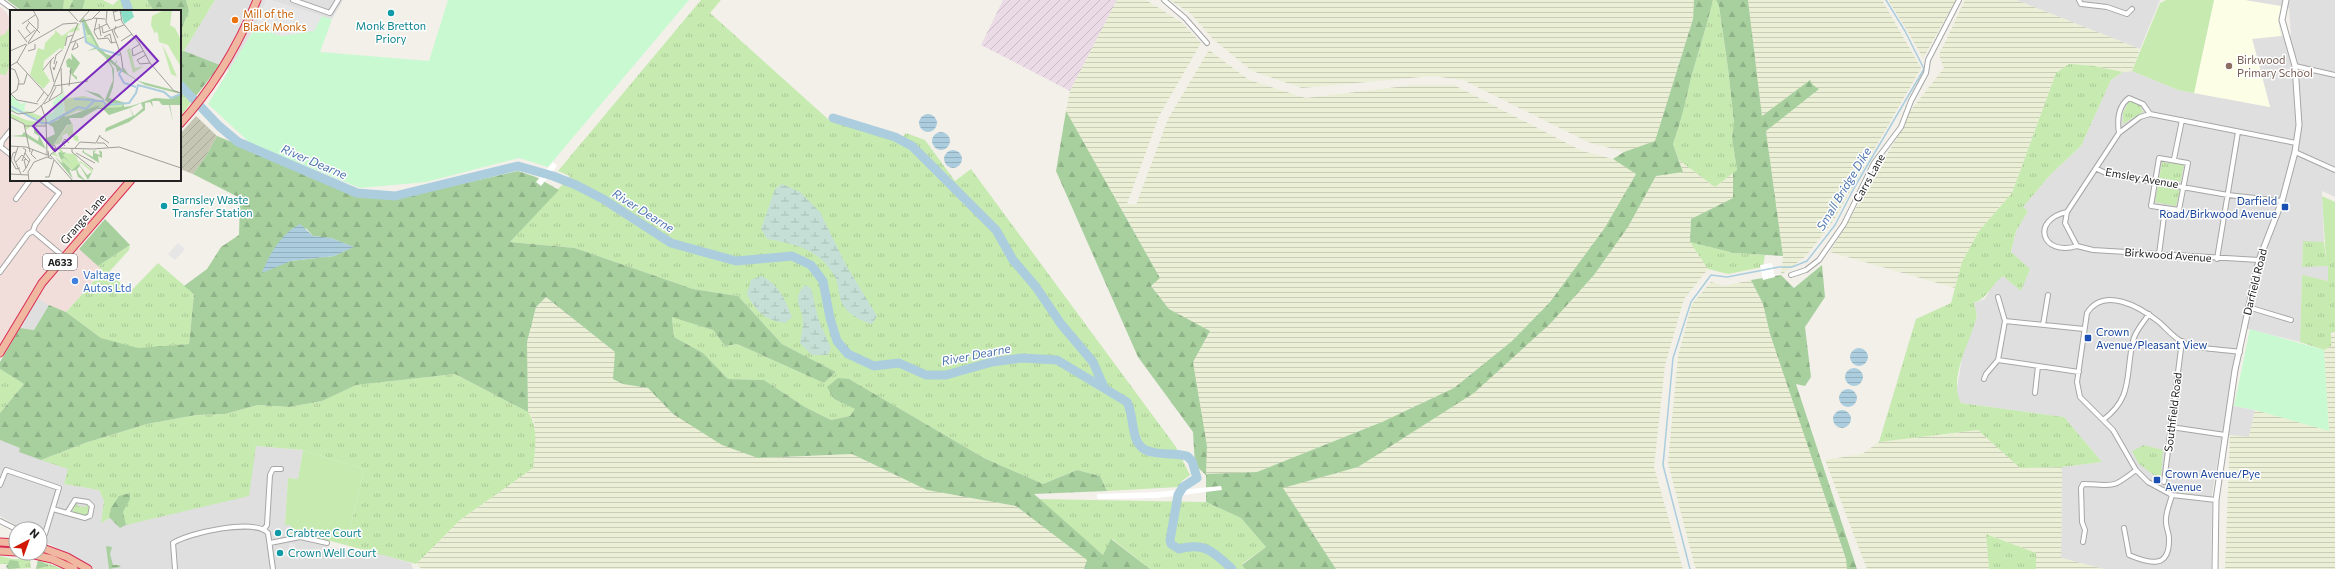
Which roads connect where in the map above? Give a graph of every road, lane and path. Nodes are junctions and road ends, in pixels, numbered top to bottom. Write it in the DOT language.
graph roads {
  1 [pos="0,0"];
  2 [pos="257,0"];
  3 [pos="293,0"];
  4 [pos="338,0"];
  5 [pos="1164,0"];
  6 [pos="1958,0"];
  7 [pos="2286,0"];
  8 [pos="2080,3"];
  9 [pos="2132,9"];
  10 [pos="14,10"];
  11 [pos="1207,42"];
  12 [pos="2295,66"];
  13 [pos="2335,75"];
  14 [pos="2150,114"];
  15 [pos="2182,120"];
  16 [pos="181,123"];
  17 [pos="10,131"];
  18 [pos="2238,132"];
  19 [pos="2119,133"];
  20 [pos="2296,143"];
  21 [pos="2295,152"];
  22 [pos="10,154"];
  23 [pos="2174,160"];
  24 [pos="2097,169"];
  25 [pos="2335,170"];
  26 [pos="29,181"];
  27 [pos="43,181"];
  28 [pos="130,181"];
  29 [pos="2155,181"];
  30 [pos="2185,186"];
  31 [pos="2228,195"];
  32 [pos="16,199"];
  33 [pos="2282,201"];
  34 [pos="2165,209"];
  35 [pos="2067,212"];
  36 [pos="33,231"];
  37 [pos="2077,246"];
  38 [pos="2158,254"];
  39 [pos="64,257"];
  40 [pos="2217,259"];
  41 [pos="2259,260"];
  42 [pos="0,272"];
  43 [pos="1791,275"];
  44 [pos="2048,294"];
  45 [pos="1998,297"];
  46 [pos="2248,307"];
  47 [pos="2149,314"];
  48 [pos="2291,320"];
  49 [pos="2005,321"];
  50 [pos="2043,324"];
  51 [pos="2084,329"];
  52 [pos="2182,342"];
  53 [pos="2240,352"];
  54 [pos="0,353"];
  55 [pos="1998,360"];
  56 [pos="2038,366"];
  57 [pos="2079,372"];
  58 [pos="1984,379"];
  59 [pos="2035,393"];
  60 [pos="2103,420"];
  61 [pos="2171,427"];
  62 [pos="2225,435"];
  63 [pos="281,469"];
  64 [pos="2136,470"];
  65 [pos="2164,482"];
  66 [pos="0,485"];
  67 [pos="2172,495"];
  68 [pos="2216,500"];
  69 [pos="53,509"];
  70 [pos="68,513"];
  71 [pos="48,525"];
  72 [pos="2124,528"];
  73 [pos="266,531"];
  74 [pos="2083,542"];
  75 [pos="270,543"];
  76 [pos="327,543"];
  77 [pos="48,550"];
  78 [pos="48,559"];
  79 [pos="74,569"];
  80 [pos="88,569"];
  81 [pos="175,569"];
  82 [pos="273,569"];
  83 [pos="2215,569"];
  1 -- 10 [label="street"];
  2 -- 16 [label="highway"];
  3 -- 4 [label="street"];
  5 -- 11 [label="street"];
  6 -- 43 [label="street, Carrs Lane"];
  7 -- 12 [label="street, Darfield Road"];
  8 -- 9 [label="street"];
  12 -- 13 [label="street"];
  12 -- 20 [label="street, Darfield Road"];
  14 -- 15 [label="street"];
  14 -- 19 [label="street, Birkwood Avenue"];
  14 -- 19 [label="street"];
  15 -- 18 [label="street"];
  15 -- 23 [label="street"];
  17 -- 22 [label="street"];
  18 -- 20 [label="street"];
  18 -- 31 [label="street"];
  19 -- 24 [label="street, Birkwood Avenue"];
  20 -- 21 [label="street, Darfield Road"];
  21 -- 25 [label="street"];
  21 -- 33 [label="street, Darfield Road"];
  23 -- 29 [label="street"];
  23 -- 30 [label="street"];
  24 -- 29 [label="street, Emsley Avenue"];
  24 -- 35 [label="street, Birkwood Avenue"];
  26 -- 32 [label="street"];
  27 -- 36 [label="street"];
  28 -- 39 [label="highway, Grange Lane / A633"];
  29 -- 30 [label="street, Emsley Avenue"];
  29 -- 34 [label="street"];
  30 -- 31 [label="street, Emsley Avenue"];
  30 -- 34 [label="street"];
  31 -- 33 [label="street, Emsley Avenue"];
  31 -- 40 [label="street"];
  33 -- 41 [label="street, Darfield Road"];
  34 -- 38 [label="street"];
  35 -- 37 [label="street"];
  35 -- 37 [label="street, Birkwood Avenue"];
  36 -- 39 [label="street"];
  36 -- 42 [label="street"];
  37 -- 38 [label="street, Birkwood Avenue"];
  38 -- 40 [label="street, Birkwood Avenue"];
  39 -- 54 [label="highway, Grange Lane / A633"];
  40 -- 41 [label="street, Birkwood Avenue"];
  41 -- 46 [label="street, Darfield Road"];
  44 -- 50 [label="street"];
  45 -- 49 [label="street"];
  46 -- 48 [label="street"];
  46 -- 53 [label="street, Darfield Road"];
  47 -- 51 [label="street"];
  47 -- 52 [label="street"];
  47 -- 60 [label="street"];
  49 -- 50 [label="street"];
  49 -- 55 [label="street"];
  50 -- 51 [label="street"];
  51 -- 57 [label="street"];
  52 -- 53 [label="street"];
  52 -- 61 [label="street, Southfield Road"];
  53 -- 62 [label="street, Darfield Road"];
  55 -- 56 [label="street"];
  55 -- 58 [label="street"];
  56 -- 57 [label="street"];
  56 -- 59 [label="street"];
  57 -- 60 [label="street"];
  60 -- 64 [label="street"];
  61 -- 62 [label="street"];
  61 -- 65 [label="street, Southfield Road"];
  62 -- 68 [label="street, Darfield Road"];
  63 -- 73 [label="street"];
  64 -- 67 [label="street"];
  64 -- 74 [label="street"];
  66 -- 69 [label="street"];
  67 -- 68 [label="street"];
  67 -- 72 [label="street"];
  68 -- 83 [label="street, Darfield Road"];
  69 -- 70 [label="street"];
  69 -- 71 [label="street"];
  70 -- 70 [label="street"];
  73 -- 75 [label="street"];
  73 -- 81 [label="street"];
  75 -- 76 [label="street"];
  75 -- 82 [label="street"];
  77 -- 80 [label="highway"];
  78 -- 79 [label="highway"];
}
